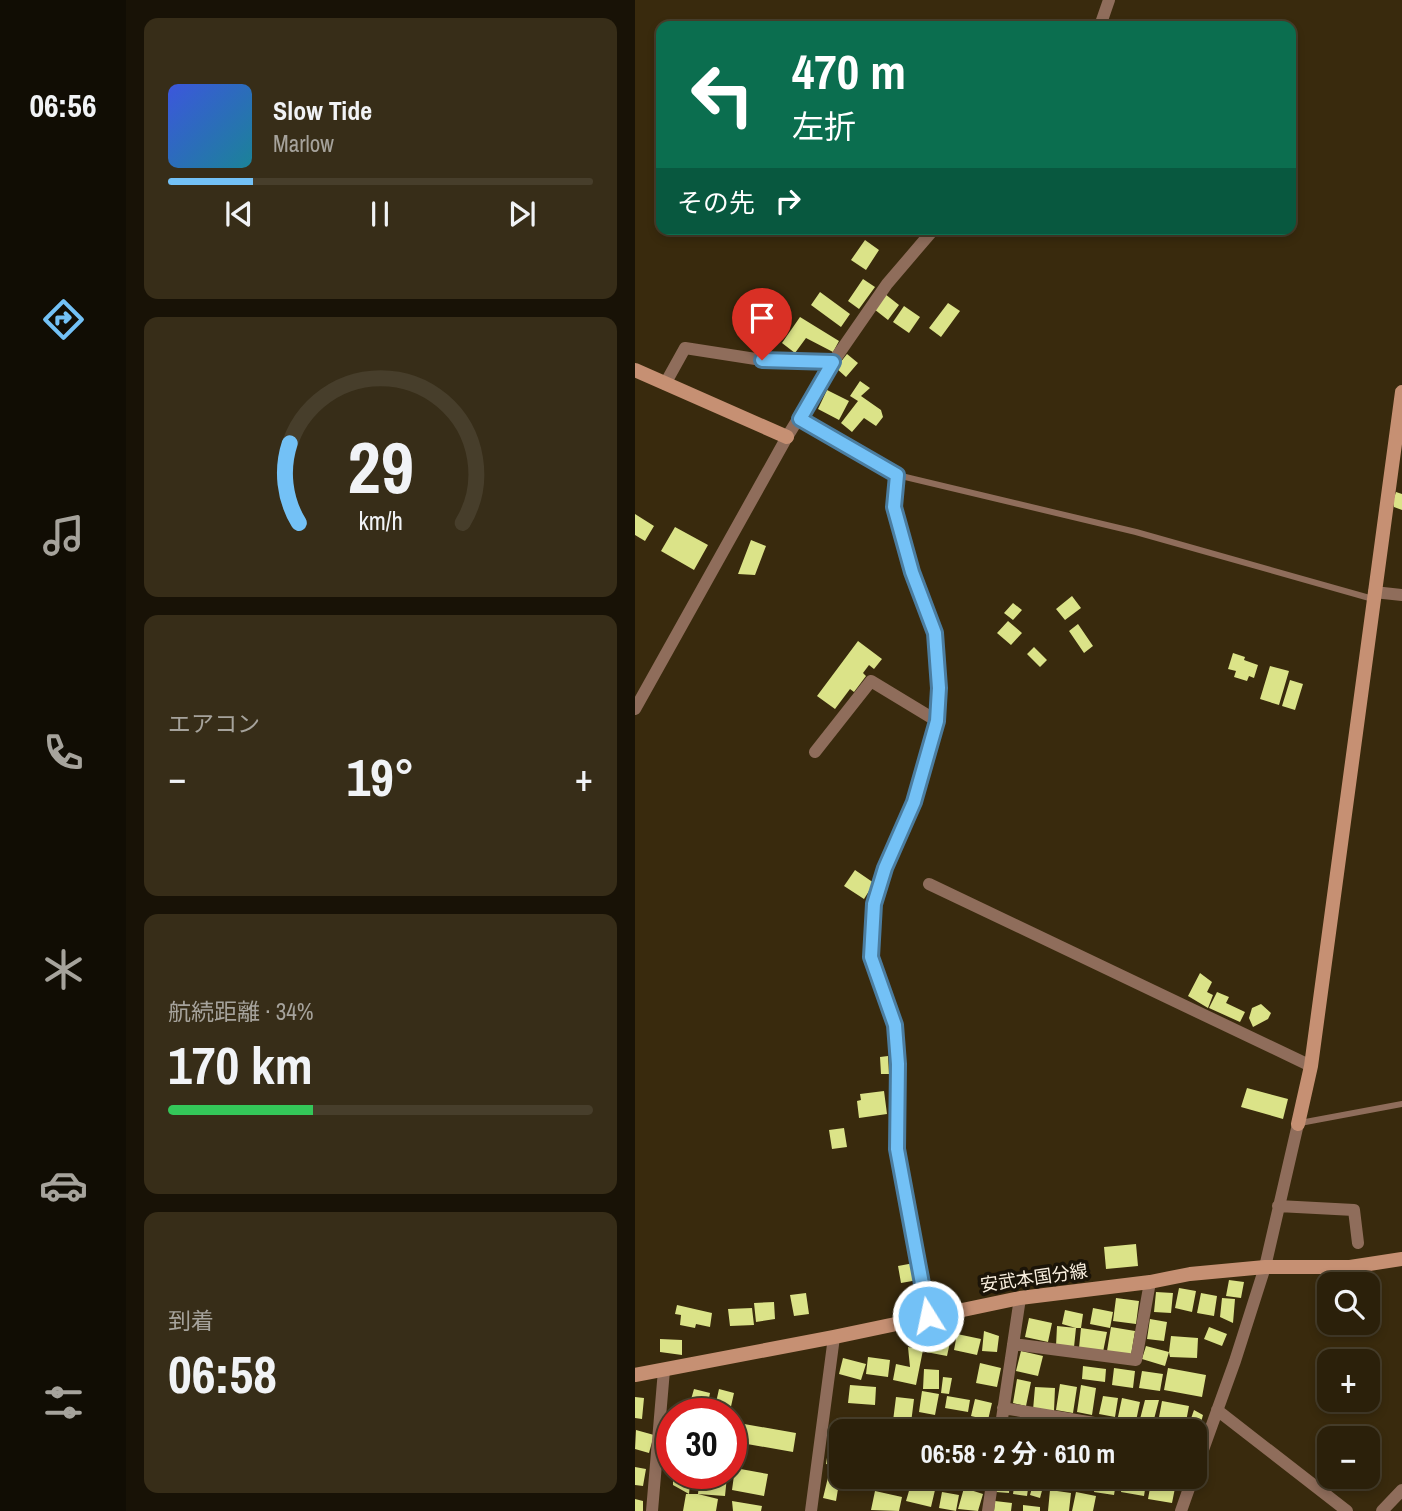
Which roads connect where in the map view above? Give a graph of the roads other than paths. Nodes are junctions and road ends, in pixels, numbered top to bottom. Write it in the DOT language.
graph roads {
  1 [pos="1109,0"];
  2 [pos="1102,21"];
  3 [pos="929,235"];
  4 [pos="833,362"];
  5 [pos="635,370"];
  6 [pos="665,384"];
  7 [pos="1402,392"];
  8 [pos="800,419"];
  9 [pos="787,437"];
  10 [pos="897,475"];
  11 [pos="1373,595"];
  12 [pos="1402,595"];
  13 [pos="635,709"];
  14 [pos="937,721"];
  15 [pos="815,752"];
  16 [pos="929,884"];
  17 [pos="1311,1066"];
  18 [pos="1402,1104"];
  19 [pos="1298,1124"];
  20 [pos="1278,1206"];
  21 [pos="1358,1243"];
  22 [pos="1402,1259"];
  23 [pos="1265,1267"];
  24 [pos="1150,1282"];
  25 [pos="1020,1298"];
  26 [pos="928,1316"];
  27 [pos="834,1337"];
  28 [pos="1013,1344"];
  29 [pos="664,1370"];
  30 [pos="635,1375"];
  31 [pos="1003,1408"];
  32 [pos="1217,1410"];
  33 [pos="1002,1419"];
  34 [pos="1070,1419"];
  35 [pos="1207,1438"];
  36 [pos="991,1489"];
  37 [pos="1190,1489"];
  38 [pos="1402,1490"];
  39 [pos="1185,1509"];
  40 [pos="653,1511"];
  41 [pos="811,1511"];
  42 [pos="988,1511"];
  43 [pos="1347,1511"];
  44 [pos="1382,1511"];
  1 -- 2 [label="street"];
  3 -- 4 [label="street"];
  4 -- 6 [label="street"];
  4 -- 8 [label="street"];
  5 -- 6 [label="street"];
  6 -- 9 [label="street"];
  7 -- 11 [label="street"];
  8 -- 9 [label="street"];
  8 -- 10 [label="street"];
  9 -- 13 [label="street"];
  10 -- 11 [label="lane"];
  10 -- 14 [label="street"];
  11 -- 12 [label="street"];
  11 -- 17 [label="street"];
  14 -- 15 [label="street"];
  14 -- 26 [label="street"];
  16 -- 17 [label="street"];
  17 -- 19 [label="street"];
  18 -- 19 [label="lane"];
  19 -- 20 [label="street"];
  20 -- 21 [label="street"];
  20 -- 23 [label="street"];
  22 -- 23 [label="street, 安武本国分線"];
  23 -- 24 [label="street, 安武本国分線"];
  23 -- 32 [label="street"];
  24 -- 25 [label="street, 安武本国分線"];
  24 -- 28 [label="street"];
  25 -- 26 [label="street, 安武本国分線"];
  25 -- 28 [label="street"];
  26 -- 27 [label="street, 安武本国分線"];
  27 -- 29 [label="street, 安武本国分線"];
  27 -- 41 [label="street"];
  28 -- 31 [label="street"];
  29 -- 30 [label="street, 安武本国分線"];
  29 -- 40 [label="street"];
  31 -- 33 [label="street"];
  31 -- 34 [label="street"];
  32 -- 35 [label="street"];
  32 -- 43 [label="street"];
  36 -- 42 [label="street"];
  37 -- 39 [label="street"];
  38 -- 44 [label="street"];
}
